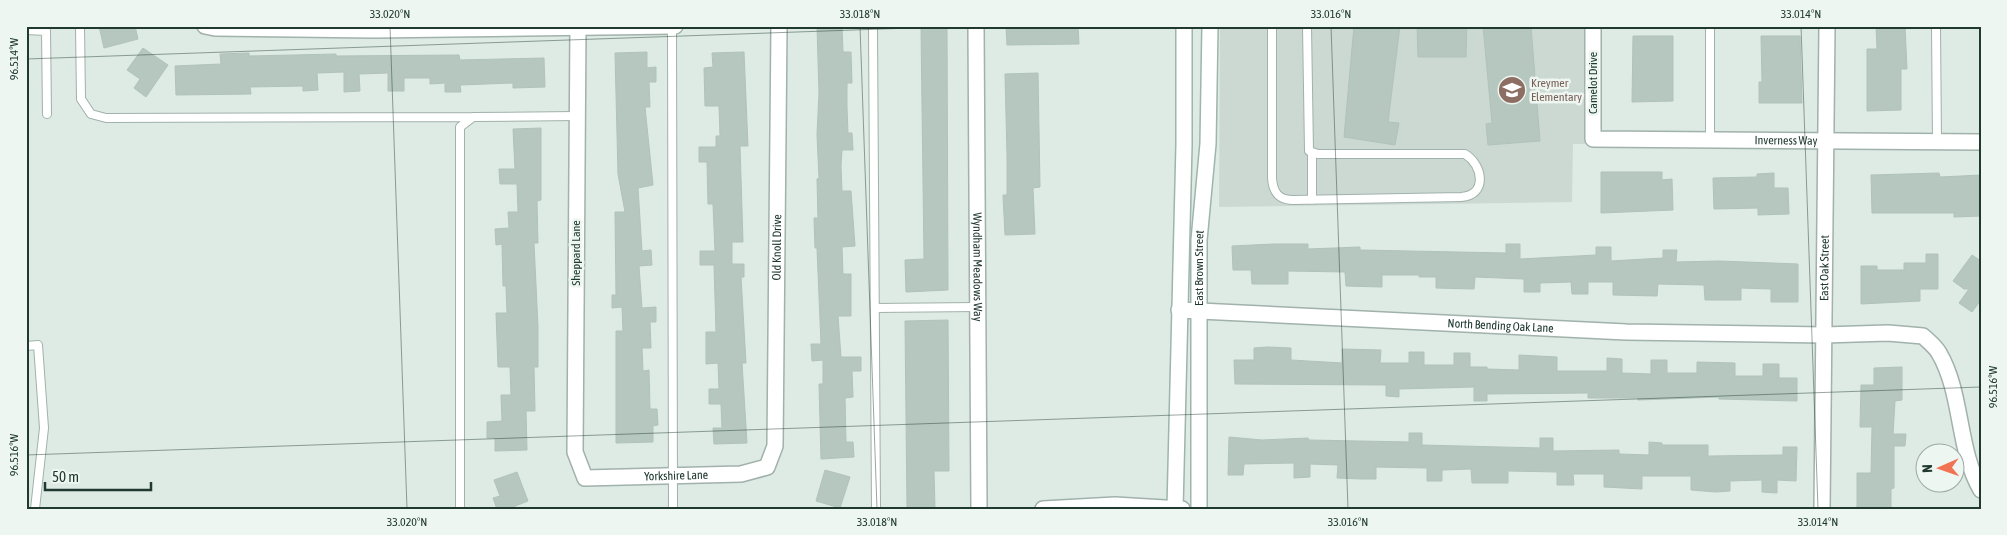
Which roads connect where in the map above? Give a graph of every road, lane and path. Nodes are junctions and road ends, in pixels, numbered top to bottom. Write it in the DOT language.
graph roads {
  1 [pos="80,26"];
  2 [pos="674,26"];
  3 [pos="779,26"];
  4 [pos="873,26"];
  5 [pos="976,26"];
  6 [pos="1184,26"];
  7 [pos="1210,26"];
  8 [pos="1272,26"];
  9 [pos="1307,26"];
  10 [pos="1593,26"];
  11 [pos="1710,26"];
  12 [pos="1827,26"];
  13 [pos="1936,26"];
  14 [pos="210,27"];
  15 [pos="477,27"];
  16 [pos="578,27"];
  17 [pos="278,28"];
  18 [pos="374,28"];
  19 [pos="26,30"];
  20 [pos="46,114"];
  21 [pos="577,116"];
  22 [pos="473,118"];
  23 [pos="1593,139"];
  24 [pos="1710,140"];
  25 [pos="1827,141"];
  26 [pos="1937,142"];
  27 [pos="1981,142"];
  28 [pos="1312,153"];
  29 [pos="1312,200"];
  30 [pos="977,306"];
  31 [pos="875,308"];
  32 [pos="1179,310"];
  33 [pos="1200,311"];
  34 [pos="1824,335"];
  35 [pos="26,346"];
  36 [pos="767,467"];
  37 [pos="674,476"];
  38 [pos="585,478"];
  39 [pos="1981,490"];
  40 [pos="1095,507"];
  41 [pos="35,509"];
  42 [pos="460,509"];
  43 [pos="673,509"];
  44 [pos="876,509"];
  45 [pos="978,509"];
  46 [pos="1043,509"];
  47 [pos="1175,509"];
  48 [pos="1182,509"];
  49 [pos="1199,509"];
  50 [pos="1822,509"];
  1 -- 22 [label="lane"];
  2 -- 16 [label="street"];
  2 -- 37 [label="lane"];
  3 -- 36 [label="street, Old Knoll Drive"];
  4 -- 31 [label="lane"];
  5 -- 30 [label="street, Wyndham Meadows Way"];
  6 -- 32 [label="street, East Brown Street"];
  7 -- 33 [label="street, East Brown Street"];
  8 -- 29 [label="lane"];
  9 -- 28 [label="lane"];
  10 -- 23 [label="street, Camelot Drive"];
  11 -- 24 [label="lane"];
  12 -- 25 [label="street, East Oak Street"];
  13 -- 26 [label="lane"];
  14 -- 17 [label="street"];
  15 -- 16 [label="street"];
  15 -- 18 [label="street"];
  16 -- 21 [label="street, Sheppard Lane"];
  17 -- 18 [label="street"];
  19 -- 20 [label="lane"];
  21 -- 22 [label="lane"];
  21 -- 38 [label="street, Sheppard Lane"];
  22 -- 42 [label="lane"];
  23 -- 24 [label="street, Inverness Way"];
  24 -- 25 [label="street, Inverness Way"];
  25 -- 26 [label="street, Inverness Way"];
  25 -- 34 [label="street, East Oak Street"];
  26 -- 27 [label="street, Inverness Way"];
  28 -- 29 [label="lane"];
  28 -- 29 [label="lane"];
  30 -- 31 [label="lane"];
  30 -- 45 [label="street, Wyndham Meadows Way"];
  31 -- 44 [label="lane"];
  32 -- 33 [label="street, North Bending Oak Lane"];
  32 -- 47 [label="street, East Brown Street"];
  33 -- 34 [label="street, North Bending Oak Lane"];
  33 -- 49 [label="street, East Brown Street"];
  34 -- 39 [label="street, North Bending Oak Lane"];
  34 -- 50 [label="street, East Oak Street"];
  35 -- 41 [label="lane"];
  36 -- 37 [label="street, Yorkshire Lane"];
  37 -- 38 [label="street, Yorkshire Lane"];
  37 -- 43 [label="lane"];
  40 -- 46 [label="street"];
  40 -- 47 [label="street"];
  47 -- 48 [label="street"];
}
